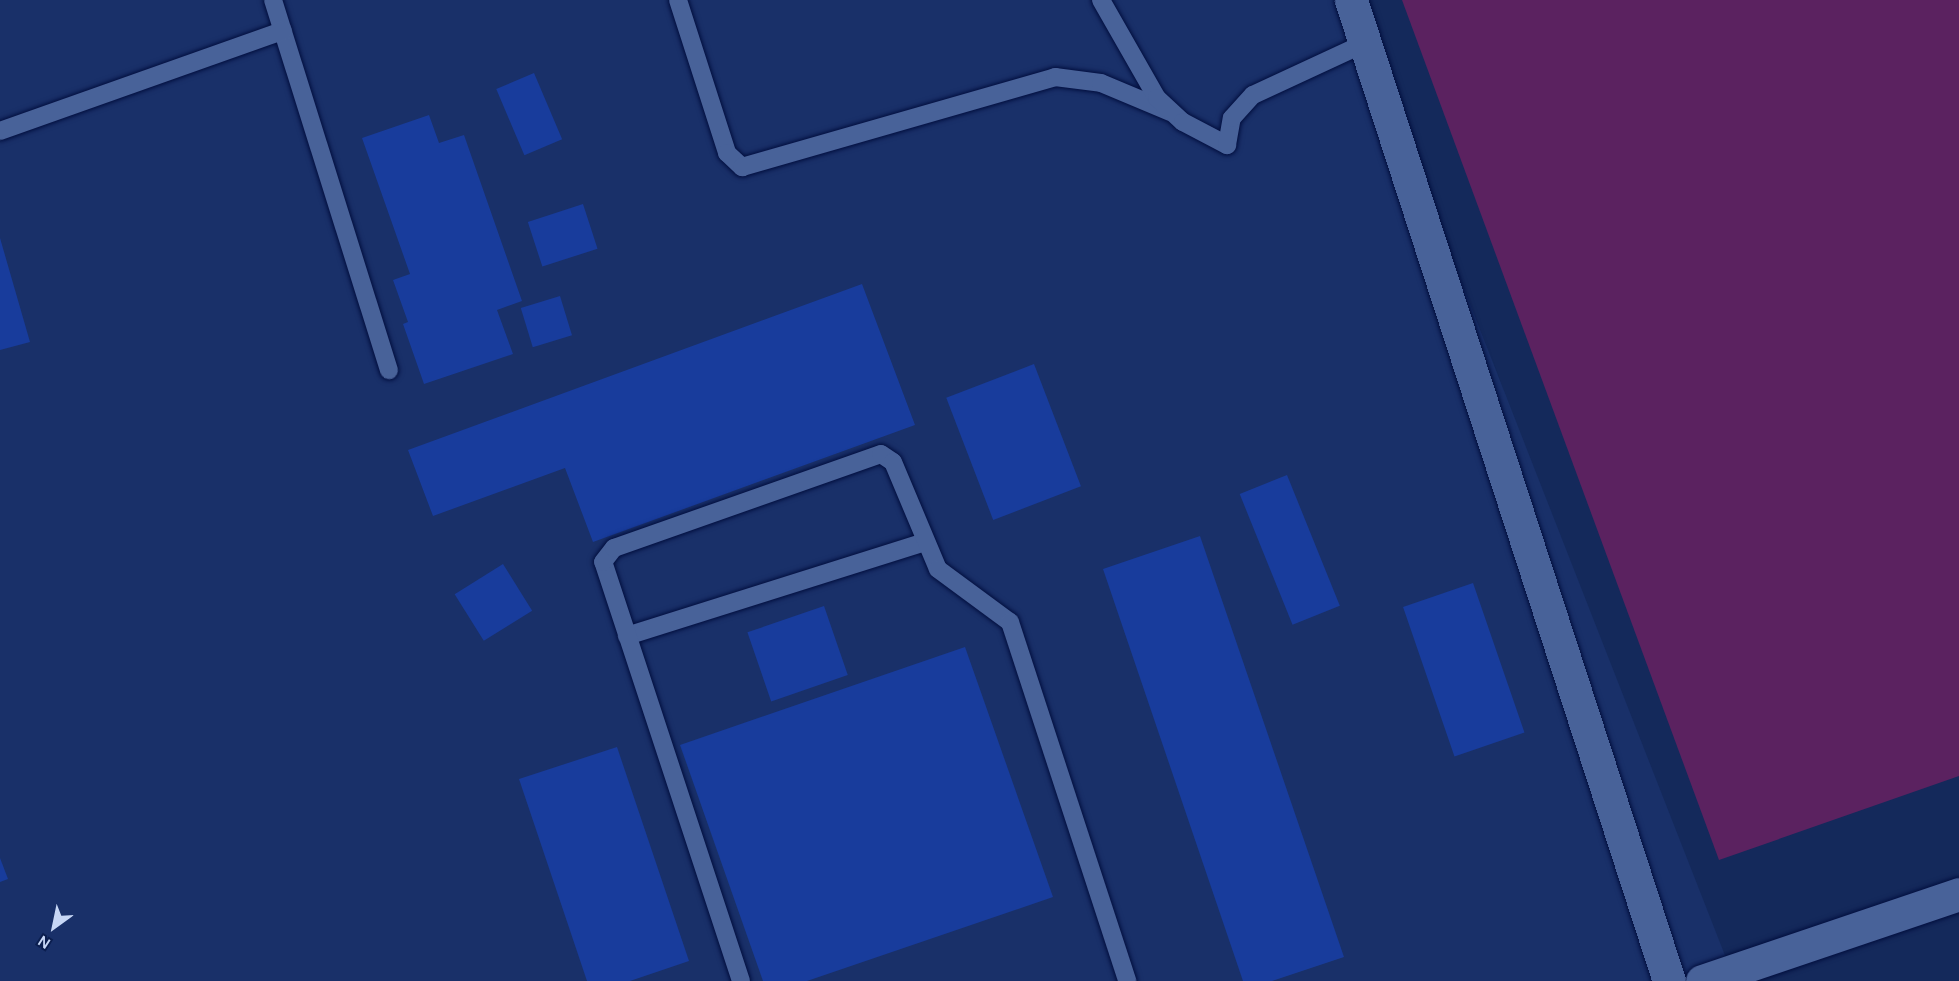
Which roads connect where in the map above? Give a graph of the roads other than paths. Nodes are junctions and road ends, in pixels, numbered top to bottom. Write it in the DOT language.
graph roads {
  1 [pos="273,0"];
  2 [pos="678,0"];
  3 [pos="1101,0"];
  4 [pos="1351,0"];
  5 [pos="283,31"];
  6 [pos="1365,43"];
  7 [pos="1170,112"];
  8 [pos="0,130"];
  9 [pos="389,370"];
  10 [pos="926,542"];
  11 [pos="627,636"];
  12 [pos="1959,894"];
  13 [pos="741,981"];
  14 [pos="1127,981"];
  15 [pos="1669,981"];
  16 [pos="1702,981"];
  1 -- 5 [label="lane"];
  2 -- 7 [label="lane"];
  3 -- 7 [label="lane"];
  4 -- 6 [label="street"];
  5 -- 8 [label="lane"];
  5 -- 9 [label="lane"];
  6 -- 7 [label="lane"];
  6 -- 15 [label="street"];
  10 -- 11 [label="lane"];
  10 -- 11 [label="lane"];
  10 -- 14 [label="lane"];
  11 -- 13 [label="lane"];
  12 -- 16 [label="street"];
}
